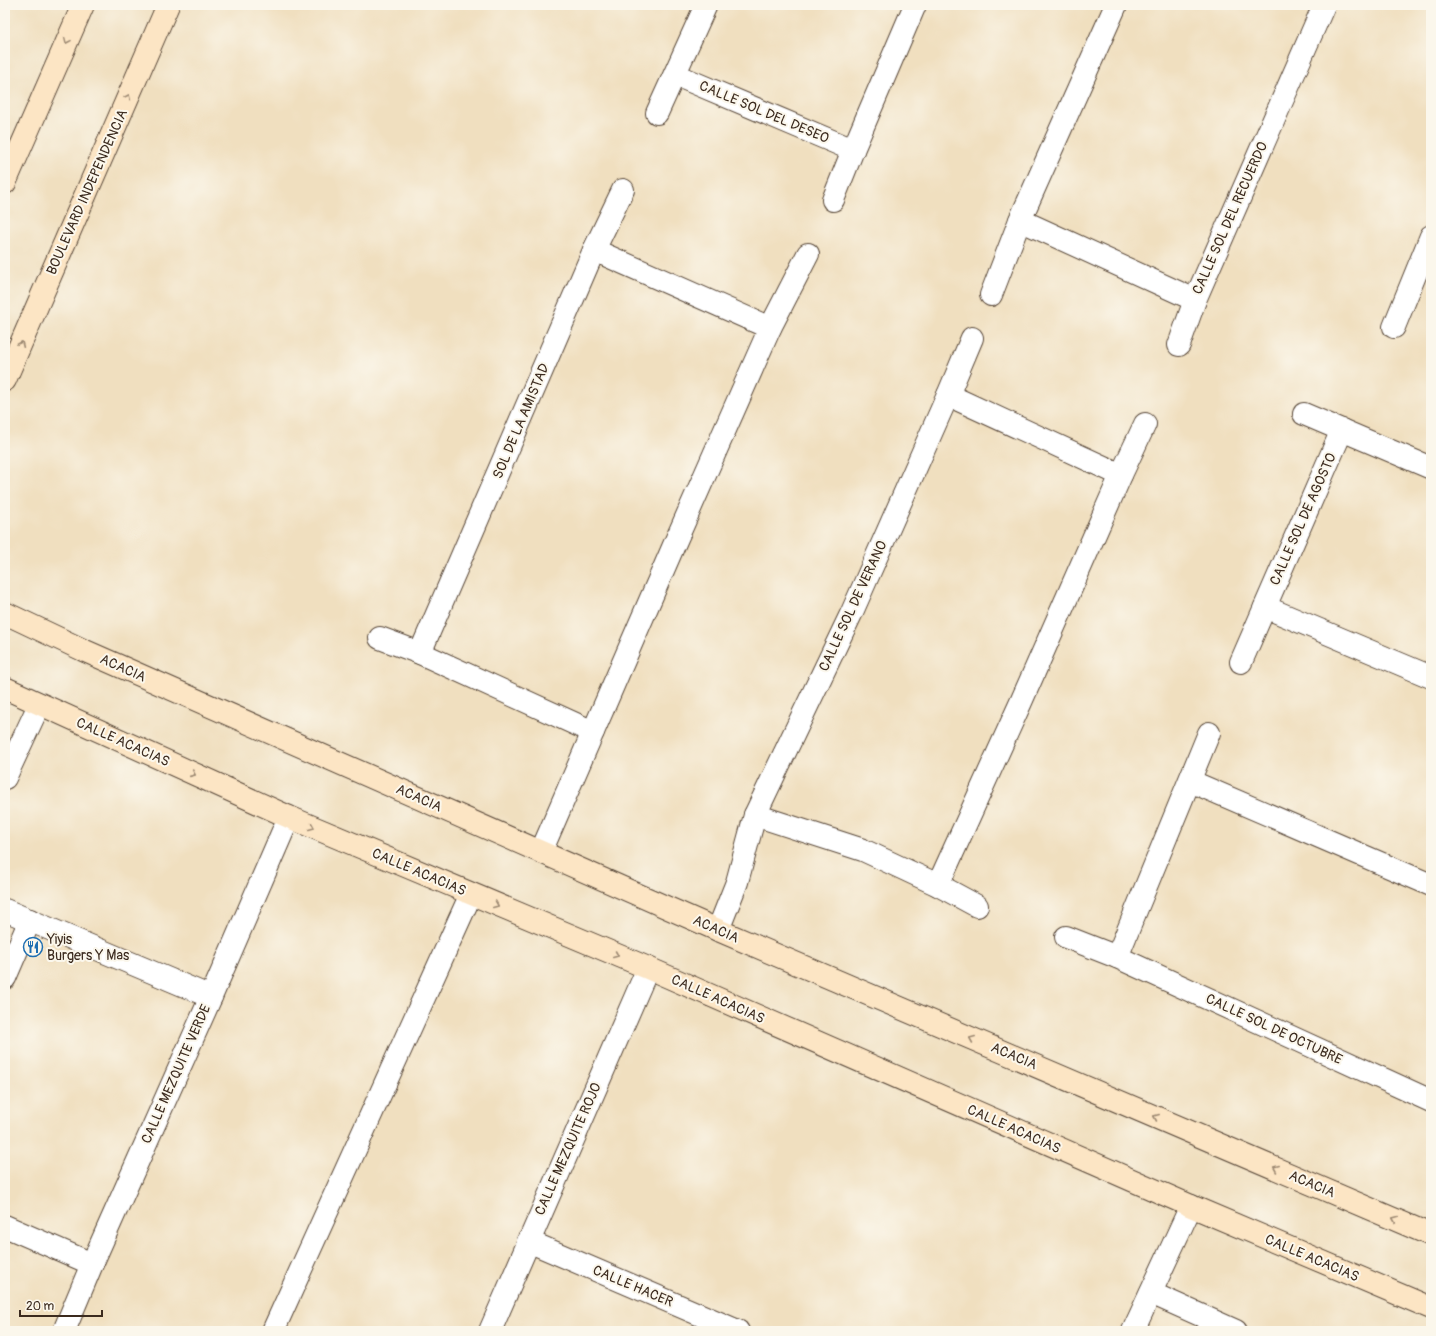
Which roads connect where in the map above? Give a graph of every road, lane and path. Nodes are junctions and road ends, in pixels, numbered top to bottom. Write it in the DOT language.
graph roads {
  1 [pos="83,5"];
  2 [pos="168,5"];
  3 [pos="706,5"];
  4 [pos="915,5"];
  5 [pos="1116,5"];
  6 [pos="1324,5"];
  7 [pos="676,74"];
  8 [pos="657,113"];
  9 [pos="853,150"];
  10 [pos="5,183"];
  11 [pos="623,190"];
  12 [pos="833,200"];
  13 [pos="1020,220"];
  14 [pos="1431,236"];
  15 [pos="594,250"];
  16 [pos="808,254"];
  17 [pos="1426,264"];
  18 [pos="991,295"];
  19 [pos="1196,300"];
  20 [pos="1394,327"];
  21 [pos="770,328"];
  22 [pos="972,338"];
  23 [pos="1179,345"];
  24 [pos="5,380"];
  25 [pos="948,395"];
  26 [pos="1304,414"];
  27 [pos="1145,424"];
  28 [pos="1342,430"];
  29 [pos="1431,468"];
  30 [pos="1121,475"];
  31 [pos="1264,608"];
  32 [pos="5,613"];
  33 [pos="380,638"];
  34 [pos="420,654"];
  35 [pos="1241,662"];
  36 [pos="1431,677"];
  37 [pos="5,688"];
  38 [pos="39,705"];
  39 [pos="593,732"];
  40 [pos="1209,732"];
  41 [pos="5,778"];
  42 [pos="1190,781"];
  43 [pos="755,815"];
  44 [pos="289,817"];
  45 [pos="541,852"];
  46 [pos="938,885"];
  47 [pos="1431,885"];
  48 [pos="471,894"];
  49 [pos="977,906"];
  50 [pos="5,910"];
  51 [pos="30,920"];
  52 [pos="718,930"];
  53 [pos="1066,937"];
  54 [pos="1117,957"];
  55 [pos="648,968"];
  56 [pos="5,978"];
  57 [pos="211,997"];
  58 [pos="1431,1101"];
  59 [pos="1191,1206"];
  60 [pos="5,1226"];
  61 [pos="1431,1235"];
  62 [pos="528,1241"];
  63 [pos="92,1264"];
  64 [pos="1151,1293"];
  65 [pos="1431,1308"];
  66 [pos="64,1331"];
  67 [pos="274,1331"];
  68 [pos="490,1331"];
  69 [pos="738,1331"];
  70 [pos="1133,1331"];
  71 [pos="1236,1331"];
  1 -- 10 [label="main road, one-way"];
  24 -- 2 [label="main road, BOULEVARD INDEPENDENCIA, one-way"];
  3 -- 7 [label="street"];
  4 -- 9 [label="street"];
  5 -- 13 [label="street"];
  6 -- 19 [label="street, CALLE SOL DEL RECUERDO"];
  7 -- 8 [label="street"];
  7 -- 9 [label="street, CALLE SOL DEL DESEO"];
  9 -- 12 [label="street"];
  11 -- 15 [label="street, SOL DE LA AMISTAD"];
  13 -- 18 [label="street"];
  13 -- 19 [label="street, CALLE SOL DEL RECUERDO"];
  14 -- 17 [label="street"];
  15 -- 21 [label="street"];
  15 -- 34 [label="street, SOL DE LA AMISTAD"];
  16 -- 21 [label="street"];
  17 -- 20 [label="street"];
  19 -- 23 [label="street"];
  21 -- 39 [label="street"];
  22 -- 25 [label="street, CALLE SOL DE VERANO"];
  25 -- 30 [label="street"];
  25 -- 43 [label="street, CALLE SOL DE VERANO"];
  26 -- 28 [label="street"];
  27 -- 30 [label="street"];
  28 -- 29 [label="street"];
  28 -- 31 [label="street, CALLE SOL DE AGOSTO"];
  30 -- 46 [label="street"];
  31 -- 35 [label="street, CALLE SOL DE AGOSTO"];
  31 -- 36 [label="street"];
  32 -- 45 [label="main road, ACACIA"];
  33 -- 34 [label="street"];
  34 -- 39 [label="street"];
  37 -- 38 [label="main road, CALLE ACACIAS"];
  38 -- 41 [label="street"];
  38 -- 44 [label="main road, CALLE ACACIAS, one-way"];
  39 -- 45 [label="street"];
  40 -- 42 [label="street"];
  42 -- 47 [label="street"];
  42 -- 54 [label="street"];
  43 -- 46 [label="street"];
  43 -- 52 [label="street, CALLE SOL DE VERANO"];
  44 -- 48 [label="main road, CALLE ACACIAS, one-way"];
  44 -- 57 [label="street, CALLE MEZQUITE VERDE"];
  45 -- 52 [label="main road, ACACIA"];
  46 -- 49 [label="street"];
  48 -- 55 [label="main road, CALLE ACACIAS, one-way"];
  48 -- 67 [label="street"];
  50 -- 51 [label="street"];
  51 -- 56 [label="street"];
  51 -- 57 [label="street"];
  61 -- 52 [label="main road, ACACIA, one-way"];
  53 -- 54 [label="street, CALLE SOL DE OCTUBRE"];
  54 -- 58 [label="street, CALLE SOL DE OCTUBRE"];
  55 -- 59 [label="main road, CALLE ACACIAS"];
  55 -- 62 [label="street, CALLE MEZQUITE ROJO"];
  57 -- 63 [label="street, CALLE MEZQUITE VERDE"];
  59 -- 64 [label="street"];
  59 -- 65 [label="main road, CALLE ACACIAS"];
  60 -- 63 [label="street"];
  62 -- 68 [label="street, CALLE MEZQUITE ROJO"];
  62 -- 69 [label="street, CALLE HACER"];
  63 -- 66 [label="street, CALLE MEZQUITE VERDE"];
  64 -- 70 [label="street"];
  64 -- 71 [label="street"];
}
